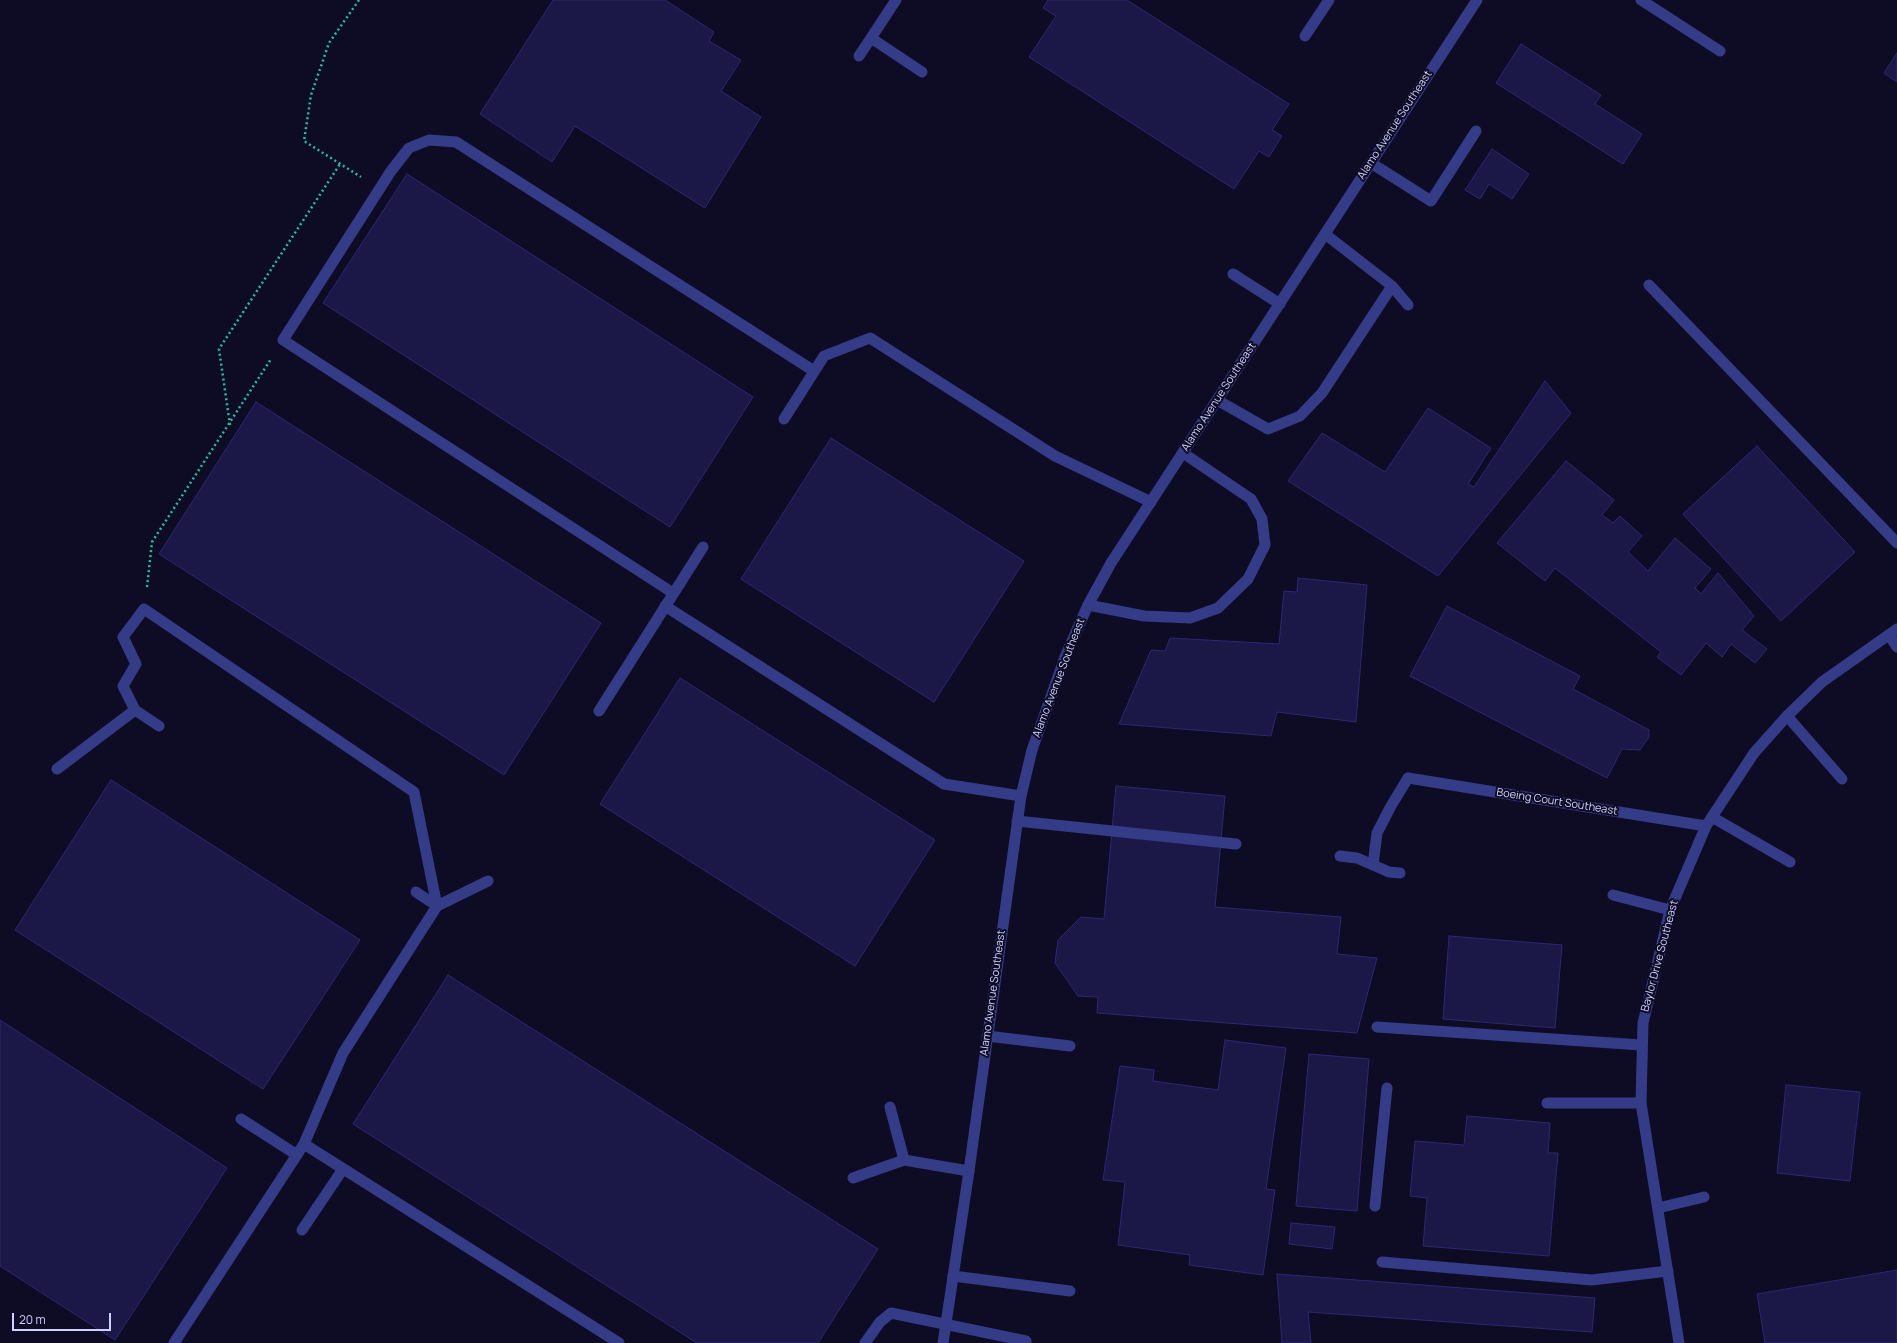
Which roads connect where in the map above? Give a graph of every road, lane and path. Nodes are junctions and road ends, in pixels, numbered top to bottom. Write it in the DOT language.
graph roads {
  1 [pos="359,0"];
  2 [pos="896,0"];
  3 [pos="1329,0"];
  4 [pos="1477,0"];
  5 [pos="1641,0"];
  6 [pos="1305,36"];
  7 [pos="871,38"];
  8 [pos="1720,52"];
  9 [pos="859,56"];
  10 [pos="922,72"];
  11 [pos="1476,131"];
  12 [pos="1372,162"];
  13 [pos="340,164"];
  14 [pos="380,188"];
  15 [pos="1325,234"];
  16 [pos="1234,274"];
  17 [pos="1649,285"];
  18 [pos="1392,286"];
  19 [pos="1280,304"];
  20 [pos="1408,305"];
  21 [pos="283,340"];
  22 [pos="814,371"];
  23 [pos="1217,400"];
  24 [pos="784,419"];
  25 [pos="230,425"];
  26 [pos="1183,453"];
  27 [pos="1151,502"];
  28 [pos="1897,543"];
  29 [pos="703,547"];
  30 [pos="673,593"];
  31 [pos="1088,605"];
  32 [pos="665,606"];
  33 [pos="144,609"];
  34 [pos="1893,632"];
  35 [pos="1897,647"];
  36 [pos="135,710"];
  37 [pos="599,711"];
  38 [pos="1788,716"];
  39 [pos="160,726"];
  40 [pos="57,769"];
  41 [pos="1842,779"];
  42 [pos="1021,796"];
  43 [pos="1017,821"];
  44 [pos="1709,822"];
  45 [pos="1236,844"];
  46 [pos="1340,856"];
  47 [pos="1790,862"];
  48 [pos="1373,865"];
  49 [pos="1400,873"];
  50 [pos="488,881"];
  51 [pos="416,892"];
  52 [pos="1613,895"];
  53 [pos="437,906"];
  54 [pos="1670,910"];
  55 [pos="1377,1027"];
  56 [pos="987,1036"];
  57 [pos="1641,1045"];
  58 [pos="1070,1046"];
  59 [pos="1387,1088"];
  60 [pos="1546,1103"];
  61 [pos="1641,1103"];
  62 [pos="890,1107"];
  63 [pos="241,1119"];
  64 [pos="304,1144"];
  65 [pos="297,1155"];
  66 [pos="904,1160"];
  67 [pos="343,1169"];
  68 [pos="969,1171"];
  69 [pos="853,1178"];
  70 [pos="1704,1197"];
  71 [pos="1375,1206"];
  72 [pos="1658,1208"];
  73 [pos="302,1230"];
  74 [pos="1382,1262"];
  75 [pos="1668,1271"];
  76 [pos="953,1276"];
  77 [pos="1070,1291"];
  78 [pos="945,1324"];
  79 [pos="1026,1341"];
  80 [pos="174,1343"];
  81 [pos="619,1343"];
  82 [pos="866,1343"];
  83 [pos="942,1343"];
  84 [pos="1679,1343"];
  1 -- 13 [label="path"];
  2 -- 7 [label="street"];
  3 -- 6 [label="street"];
  4 -- 12 [label="street, Alamo Avenue Southeast"];
  5 -- 8 [label="street"];
  7 -- 9 [label="street"];
  7 -- 10 [label="street"];
  11 -- 12 [label="street"];
  12 -- 15 [label="street, Alamo Avenue Southeast"];
  13 -- 14 [label="path"];
  13 -- 25 [label="path"];
  14 -- 21 [label="street"];
  14 -- 22 [label="street"];
  15 -- 18 [label="street"];
  15 -- 19 [label="street, Alamo Avenue Southeast"];
  16 -- 19 [label="street"];
  17 -- 28 [label="street"];
  18 -- 20 [label="street"];
  18 -- 23 [label="street"];
  19 -- 23 [label="street, Alamo Avenue Southeast"];
  21 -- 25 [label="path"];
  21 -- 30 [label="street"];
  22 -- 24 [label="street"];
  22 -- 27 [label="street"];
  23 -- 26 [label="street, Alamo Avenue Southeast"];
  25 -- 33 [label="path"];
  26 -- 27 [label="street, Alamo Avenue Southeast"];
  26 -- 31 [label="street"];
  27 -- 31 [label="street, Alamo Avenue Southeast"];
  29 -- 30 [label="street"];
  30 -- 32 [label="street"];
  31 -- 42 [label="street, Alamo Avenue Southeast"];
  32 -- 37 [label="street"];
  32 -- 42 [label="street"];
  33 -- 36 [label="street"];
  33 -- 53 [label="street"];
  34 -- 35 [label="street"];
  34 -- 38 [label="street, Baylor Drive Southeast"];
  36 -- 39 [label="street"];
  36 -- 40 [label="street"];
  38 -- 41 [label="street"];
  38 -- 44 [label="street, Baylor Drive Southeast"];
  42 -- 43 [label="street, Alamo Avenue Southeast"];
  43 -- 45 [label="street"];
  43 -- 56 [label="street, Alamo Avenue Southeast"];
  44 -- 47 [label="street"];
  44 -- 48 [label="street, Boeing Court Southeast"];
  44 -- 54 [label="street, Baylor Drive Southeast"];
  46 -- 48 [label="street"];
  48 -- 49 [label="street"];
  50 -- 53 [label="street"];
  51 -- 53 [label="street"];
  52 -- 54 [label="street"];
  53 -- 64 [label="street"];
  54 -- 57 [label="street, Baylor Drive Southeast"];
  55 -- 57 [label="street"];
  56 -- 58 [label="street"];
  56 -- 68 [label="street, Alamo Avenue Southeast"];
  57 -- 61 [label="street, Baylor Drive Southeast"];
  59 -- 71 [label="street"];
  60 -- 61 [label="street"];
  61 -- 72 [label="street, Baylor Drive Southeast"];
  62 -- 66 [label="street"];
  63 -- 65 [label="street"];
  64 -- 65 [label="street"];
  64 -- 67 [label="street"];
  65 -- 80 [label="street"];
  66 -- 68 [label="street"];
  66 -- 69 [label="street"];
  67 -- 73 [label="street"];
  67 -- 81 [label="street"];
  68 -- 76 [label="street, Alamo Avenue Southeast"];
  70 -- 72 [label="street"];
  72 -- 75 [label="street, Baylor Drive Southeast"];
  74 -- 75 [label="street"];
  75 -- 84 [label="street, Baylor Drive Southeast"];
  76 -- 77 [label="street"];
  76 -- 78 [label="street, Alamo Avenue Southeast"];
  78 -- 79 [label="street"];
  78 -- 82 [label="street"];
  78 -- 83 [label="street, Alamo Avenue Southeast"];
}
